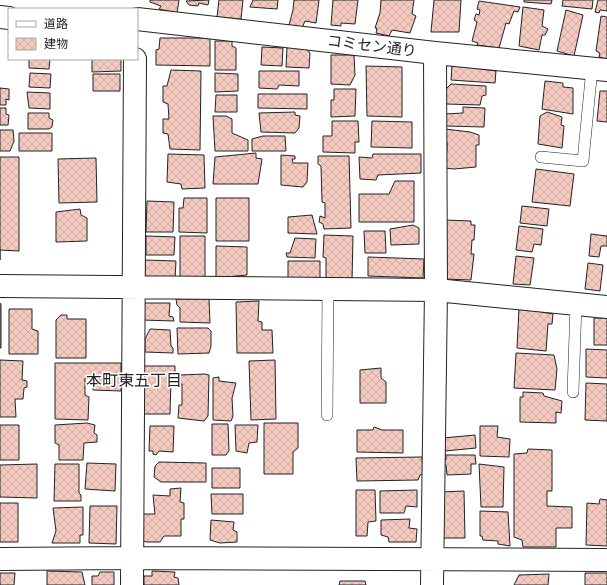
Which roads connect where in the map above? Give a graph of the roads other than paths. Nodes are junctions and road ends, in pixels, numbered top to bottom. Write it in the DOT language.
graph roads {
  1 [pos="138,19"];
  2 [pos="435,53"];
  3 [pos="135,60"];
  4 [pos="599,69"];
  5 [pos="541,157"];
  6 [pos="0,286"];
  7 [pos="133,287"];
  8 [pos="328,289"];
  9 [pos="436,290"];
  10 [pos="576,304"];
  11 [pos="607,307"];
  12 [pos="573,392"];
  13 [pos="327,415"];
  14 [pos="131,558"];
  15 [pos="0,559"];
  16 [pos="432,560"];
  17 [pos="607,560"];
  18 [pos="132,585"];
  19 [pos="432,585"];
  1 -- 2 [label="street, コミセン通り"];
  2 -- 4 [label="street, コミセン通り"];
  2 -- 9 [label="street"];
  3 -- 7 [label="street"];
  4 -- 5 [label="lane"];
  6 -- 7 [label="street"];
  7 -- 8 [label="street"];
  7 -- 14 [label="street"];
  8 -- 9 [label="street"];
  8 -- 13 [label="lane"];
  9 -- 10 [label="street"];
  9 -- 16 [label="street"];
  10 -- 11 [label="street"];
  10 -- 12 [label="lane"];
  14 -- 15 [label="street"];
  14 -- 16 [label="street"];
  14 -- 18 [label="street"];
  16 -- 17 [label="street"];
  16 -- 19 [label="street"];
}
